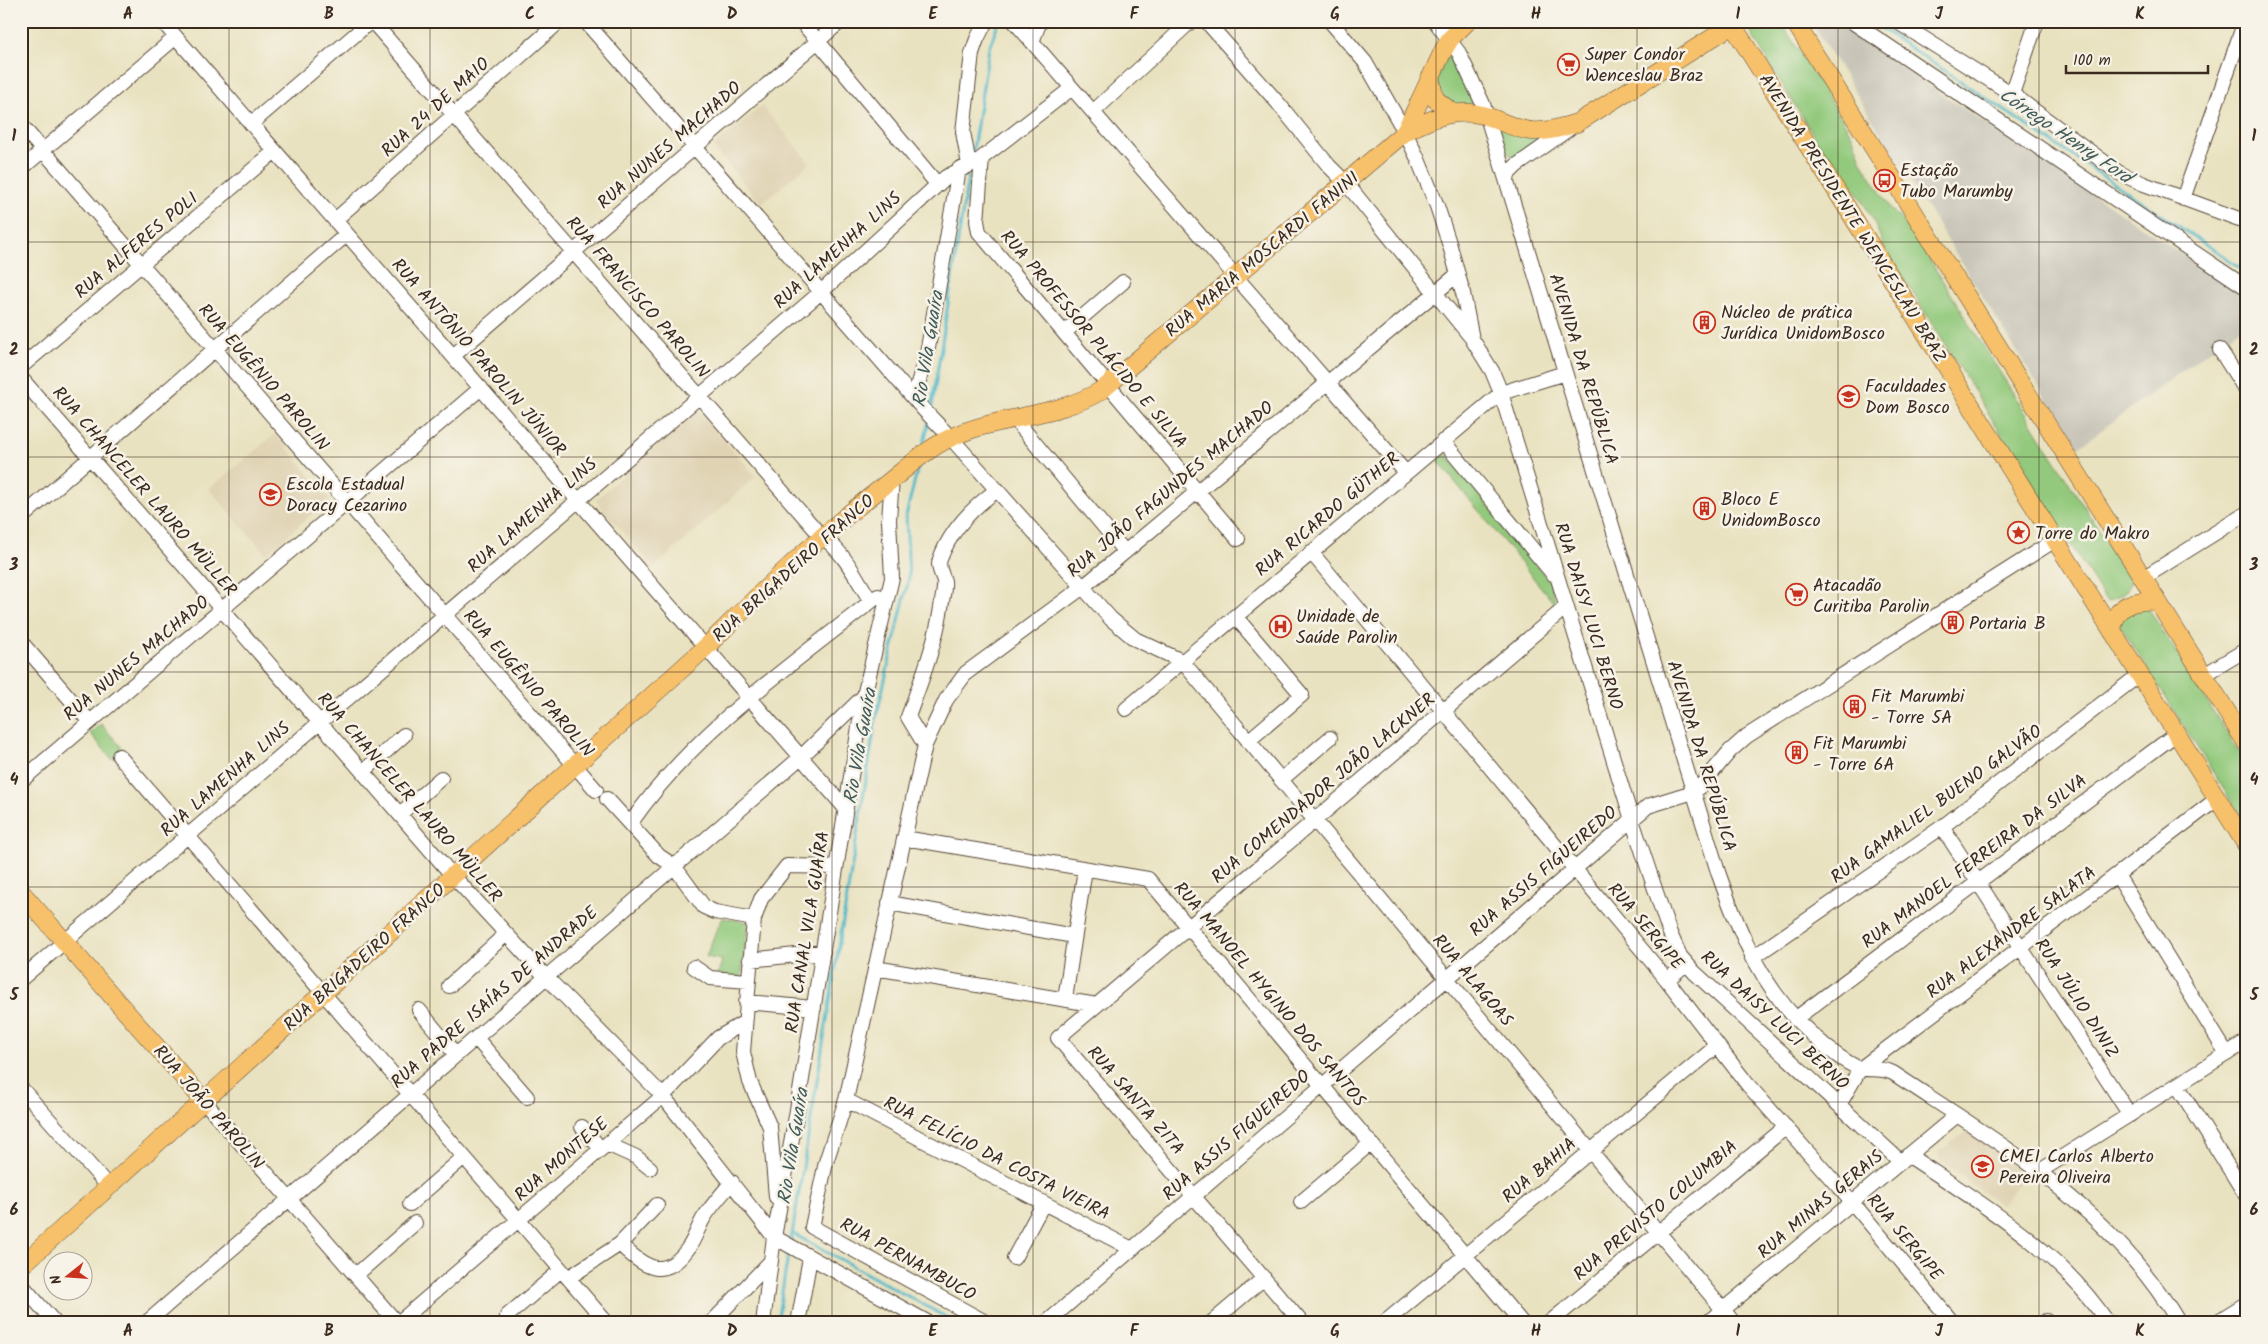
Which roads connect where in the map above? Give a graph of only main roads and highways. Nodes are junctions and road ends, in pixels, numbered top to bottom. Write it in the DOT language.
graph roads {
  1 [pos="1468,21"];
  2 [pos="1794,21"];
  3 [pos="1734,22"];
  4 [pos="1430,78"];
  5 [pos="1453,113"];
  6 [pos="1405,132"];
  7 [pos="951,438"];
  8 [pos="2143,578"];
  9 [pos="2158,601"];
  10 [pos="2097,607"];
  11 [pos="2112,631"];
  12 [pos="2247,744"];
  13 [pos="2247,846"];
  14 [pos="21,892"];
  15 [pos="204,1101"];
  16 [pos="21,1266"];
  1 -- 4 [label="main road"];
  2 -- 8 [label="main road"];
  3 -- 5 [label="main road, RUA MARIA MOSCARDI FANINI"];
  3 -- 10 [label="main road, AVENIDA PRESIDENTE WENCESLAU BRAZ"];
  4 -- 5 [label="main road"];
  4 -- 6 [label="main road"];
  5 -- 6 [label="main road, RUA MARIA MOSCARDI FANINI"];
  6 -- 7 [label="main road, RUA MARIA MOSCARDI FANINI"];
  7 -- 15 [label="main road, RUA BRIGADEIRO FRANCO"];
  8 -- 9 [label="main road"];
  8 -- 10 [label="main road"];
  9 -- 11 [label="main road"];
  9 -- 12 [label="main road"];
  10 -- 11 [label="main road, AVENIDA PRESIDENTE WENCESLAU BRAZ"];
  11 -- 13 [label="main road, AVENIDA PRESIDENTE WENCESLAU BRAZ"];
  14 -- 15 [label="main road, RUA JOÃO PAROLIN"];
  15 -- 16 [label="main road, RUA BRIGADEIRO FRANCO"];
}
